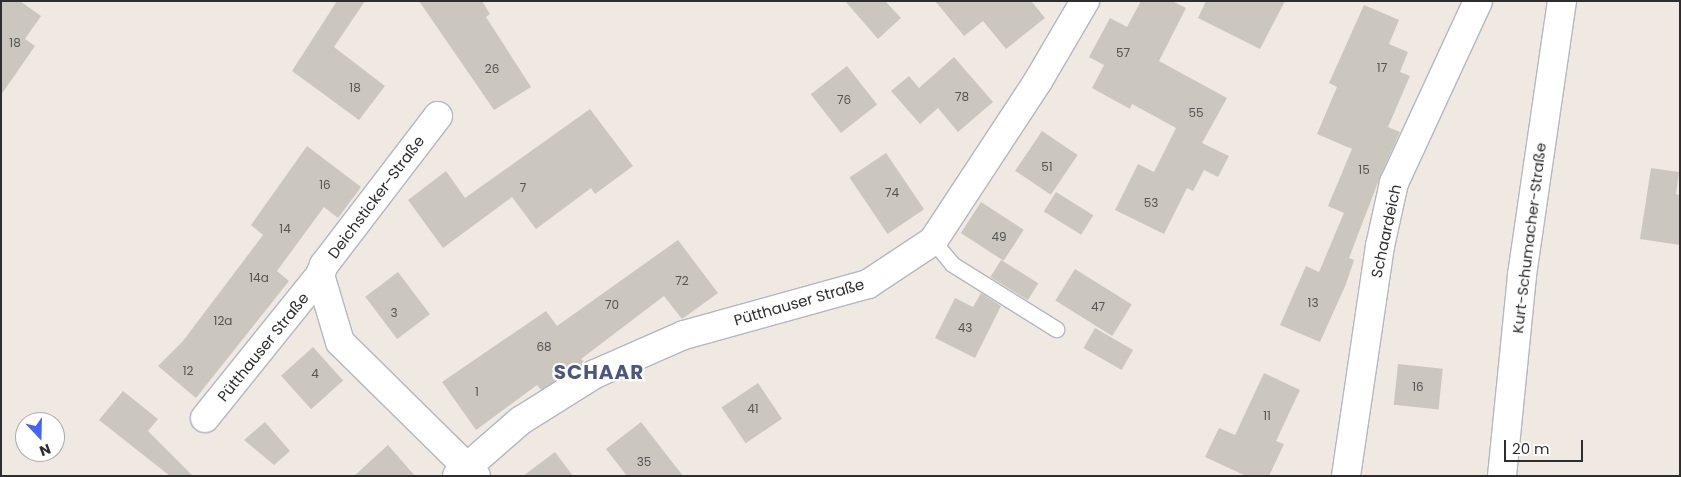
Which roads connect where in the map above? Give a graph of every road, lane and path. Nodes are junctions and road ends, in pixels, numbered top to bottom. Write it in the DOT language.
graph roads {
  1 [pos="1084,1"];
  2 [pos="1478,1"];
  3 [pos="1562,1"];
  4 [pos="438,116"];
  5 [pos="933,241"];
  6 [pos="320,276"];
  7 [pos="1056,329"];
  8 [pos="205,418"];
  9 [pos="467,472"];
  10 [pos="1346,476"];
  11 [pos="1502,476"];
  1 -- 5 [label="street, Pütthauser Straße"];
  2 -- 10 [label="street, Schaardeich"];
  3 -- 11 [label="street, Kurt-Schumacher-Straße"];
  4 -- 6 [label="street, Deichsticker-Straße"];
  5 -- 7 [label="lane"];
  5 -- 9 [label="street, Pütthauser Straße"];
  6 -- 8 [label="street, Pütthauser Straße"];
  6 -- 9 [label="street, Deichsticker-Straße"];
}
